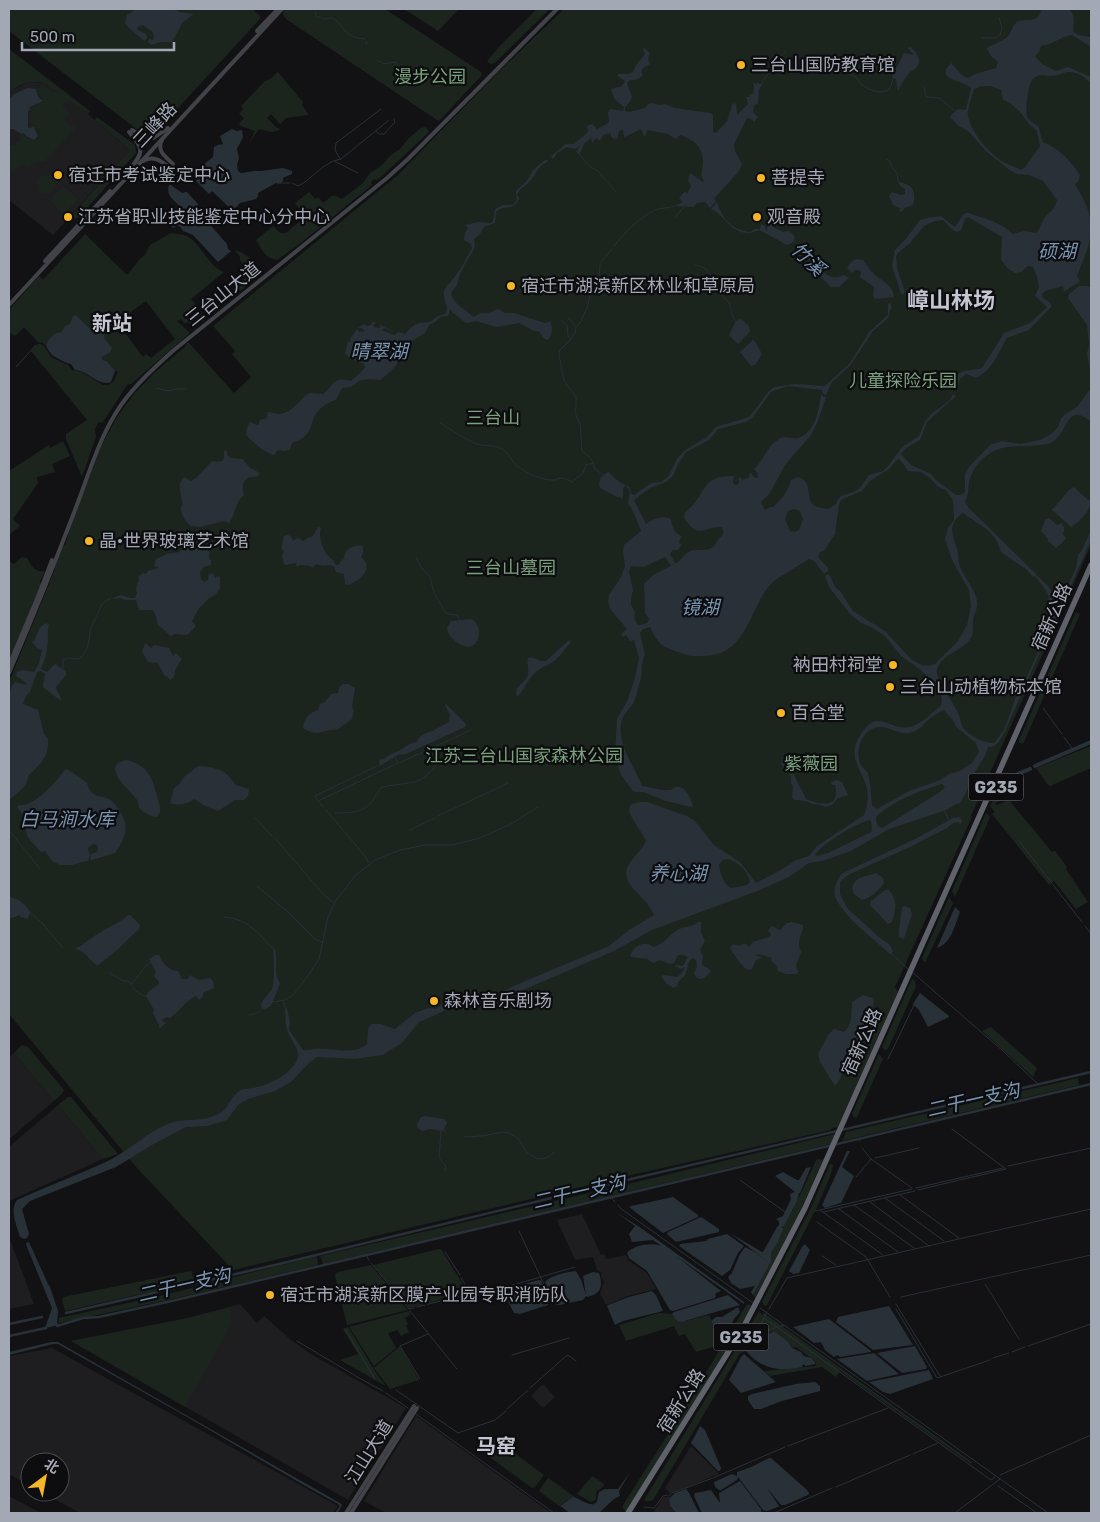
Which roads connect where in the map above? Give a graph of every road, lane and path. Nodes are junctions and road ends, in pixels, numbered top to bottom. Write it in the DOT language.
graph roads {
  1 [pos="278,9"];
  2 [pos="282,9"];
  3 [pos="556,9"];
  4 [pos="169,128"];
  5 [pos="131,170"];
  6 [pos="9,303"];
  7 [pos="1091,565"];
  8 [pos="1091,573"];
  9 [pos="9,665"];
  10 [pos="9,673"];
  11 [pos="914,967"];
  12 [pos="834,1146"];
  13 [pos="346,1513"];
  14 [pos="351,1513"];
  15 [pos="628,1513"];
  16 [pos="632,1513"];
  1 -- 4 [label="main road, 三峰路"];
  2 -- 4 [label="main road, 三峰路"];
  3 -- 9 [label="main road, 三台山大道"];
  3 -- 10 [label="main road, 三台山大道"];
  4 -- 5 [label="main road, 三峰路"];
  4 -- 5 [label="main road"];
  4 -- 5 [label="main road"];
  5 -- 6 [label="main road, 三峰路"];
  7 -- 11 [label="highway, 宿新公路"];
  8 -- 11 [label="highway, 宿新公路 / G235"];
  11 -- 12 [label="highway, 宿新公路"];
  12 -- 15 [label="highway, 宿新公路"];
  12 -- 16 [label="highway, 宿新公路 / G235"];
  13 -- 14 [label="main road, 江山大道"];
}
